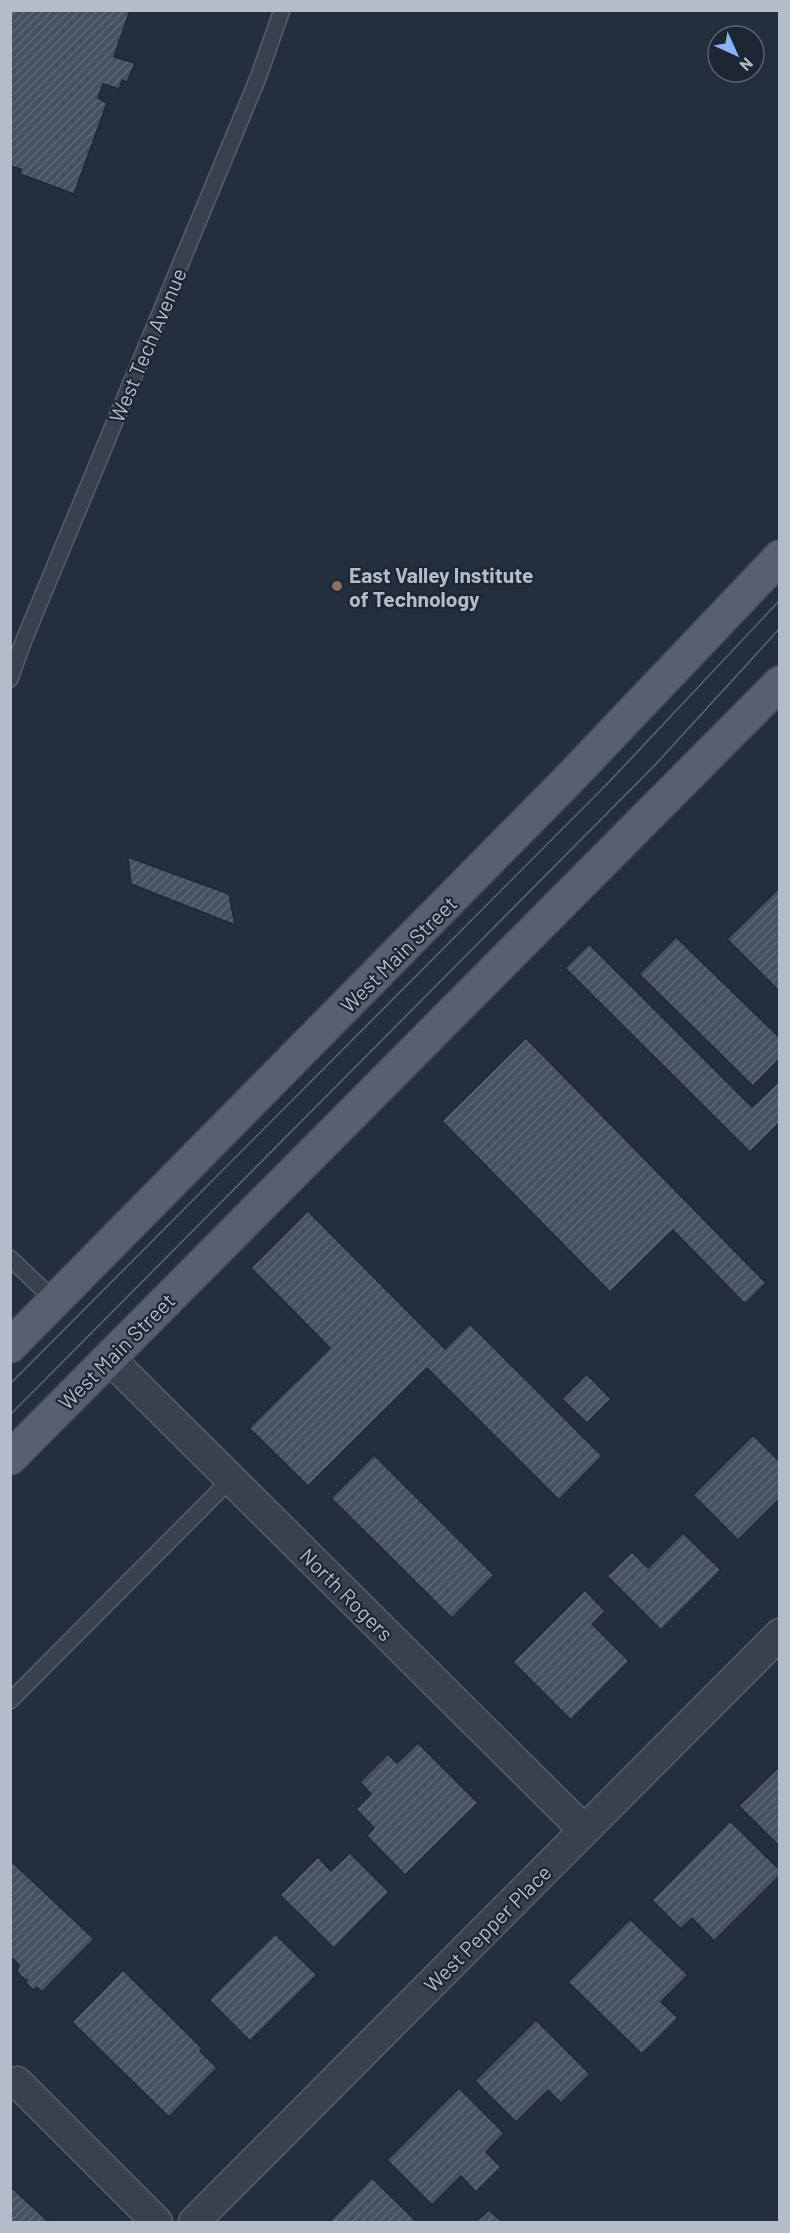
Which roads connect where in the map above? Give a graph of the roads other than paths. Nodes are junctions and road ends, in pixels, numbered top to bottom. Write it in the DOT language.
graph roads {
  1 [pos="282,10"];
  2 [pos="780,557"];
  3 [pos="17,638"];
  4 [pos="10,679"];
  5 [pos="780,683"];
  6 [pos="10,1258"];
  7 [pos="56,1301"];
  8 [pos="10,1346"];
  9 [pos="109,1358"];
  10 [pos="10,1458"];
  11 [pos="231,1479"];
  12 [pos="780,1634"];
  13 [pos="10,1701"];
  14 [pos="584,1830"];
  15 [pos="16,2082"];
  16 [pos="157,2223"];
  17 [pos="194,2223"];
  1 -- 3 [label="lane, West Tech Avenue"];
  2 -- 7 [label="main road, West Main Street"];
  3 -- 4 [label="lane, West Tech Avenue"];
  5 -- 9 [label="main road, West Main Street"];
  6 -- 7 [label="lane"];
  7 -- 8 [label="main road, West Main Street"];
  9 -- 10 [label="main road, West Main Street"];
  9 -- 11 [label="street, North Rogers"];
  11 -- 13 [label="lane"];
  11 -- 14 [label="street, North Rogers"];
  12 -- 14 [label="street, West Pepper Place"];
  14 -- 17 [label="street, West Pepper Place"];
  15 -- 16 [label="street"];
}
